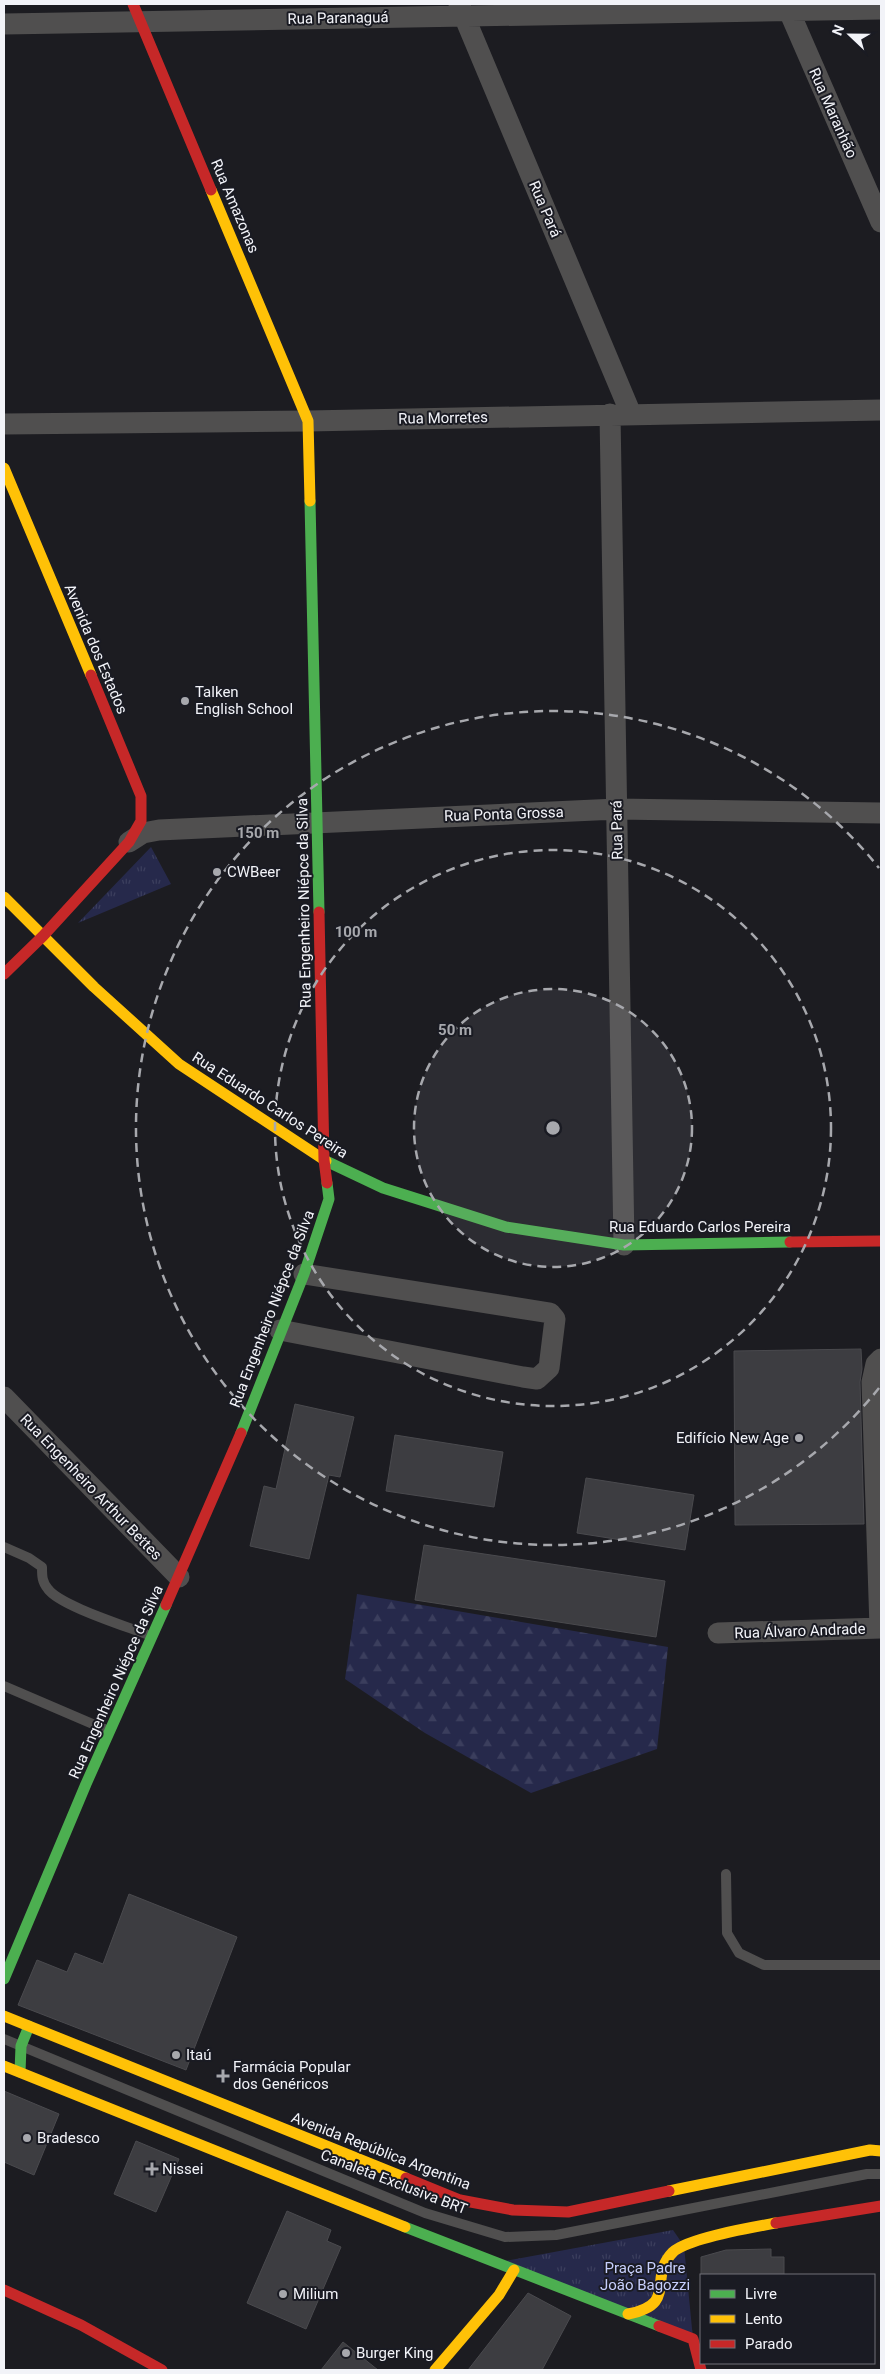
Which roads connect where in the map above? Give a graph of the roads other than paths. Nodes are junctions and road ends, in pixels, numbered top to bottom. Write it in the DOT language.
graph roads {
  1 [pos="787,7"];
  2 [pos="881,9"];
  3 [pos="461,10"];
  4 [pos="137,13"];
  5 [pos="4,24"];
  6 [pos="881,222"];
  7 [pos="881,410"];
  8 [pos="620,414"];
  9 [pos="308,421"];
  10 [pos="4,424"];
  11 [pos="4,468"];
  12 [pos="617,810"];
  13 [pos="881,813"];
  14 [pos="317,822"];
  15 [pos="129,842"];
  16 [pos="4,897"];
  17 [pos="43,936"];
  18 [pos="4,974"];
  19 [pos="324,1160"];
  20 [pos="881,1241"];
  21 [pos="624,1245"];
  22 [pos="304,1274"];
  23 [pos="280,1330"];
  24 [pos="881,1358"];
  25 [pos="4,1397"];
  26 [pos="4,1547"];
  27 [pos="179,1577"];
  28 [pos="881,1628"];
  29 [pos="718,1633"];
  30 [pos="152,1637"];
  31 [pos="4,1686"];
  32 [pos="110,1732"];
  33 [pos="726,1874"];
  34 [pos="881,1965"];
  35 [pos="4,1979"];
  36 [pos="4,2016"];
  37 [pos="29,2026"];
  38 [pos="4,2039"];
  39 [pos="21,2046"];
  40 [pos="4,2066"];
  41 [pos="20,2072"];
  42 [pos="881,2151"];
  43 [pos="881,2174"];
  44 [pos="881,2206"];
  45 [pos="514,2270"];
  46 [pos="4,2290"];
  47 [pos="628,2314"];
  48 [pos="162,2370"];
  49 [pos="435,2370"];
  50 [pos="701,2370"];
  1 -- 2 [label="street, Rua Paranaguá"];
  1 -- 3 [label="street, Rua Paranaguá"];
  1 -- 6 [label="street, Rua Maranhão"];
  3 -- 4 [label="street, Rua Paranaguá"];
  3 -- 8 [label="street, Rua Pará"];
  4 -- 5 [label="street, Rua Paranaguá"];
  4 -- 9 [label="street, Rua Amazonas"];
  7 -- 8 [label="street, Rua Morretes"];
  8 -- 9 [label="street, Rua Morretes"];
  8 -- 12 [label="street, Rua Pará"];
  9 -- 10 [label="street, Rua Morretes"];
  9 -- 14 [label="street, Rua Engenheiro Niépce da Silva"];
  11 -- 15 [label="street, Avenida dos Estados"];
  12 -- 13 [label="street, Rua Ponta Grossa"];
  12 -- 14 [label="street, Rua Ponta Grossa"];
  12 -- 21 [label="street, Rua Pará"];
  14 -- 15 [label="street, Rua Ponta Grossa"];
  14 -- 19 [label="street, Rua Engenheiro Niépce da Silva"];
  15 -- 17 [label="street, Avenida dos Estados"];
  16 -- 17 [label="street, Rua Eduardo Carlos Pereira"];
  17 -- 18 [label="street, Avenida dos Estados"];
  17 -- 19 [label="street, Rua Eduardo Carlos Pereira"];
  19 -- 21 [label="street, Rua Eduardo Carlos Pereira"];
  19 -- 22 [label="street, Rua Engenheiro Niépce da Silva"];
  20 -- 21 [label="street, Rua Eduardo Carlos Pereira"];
  22 -- 23 [label="street, Rua Engenheiro Niépce da Silva"];
  22 -- 23 [label="street"];
  23 -- 27 [label="street, Rua Engenheiro Niépce da Silva"];
  24 -- 28 [label="street"];
  25 -- 27 [label="street, Rua Engenheiro Arthur Bettes"];
  26 -- 30 [label="lane"];
  27 -- 30 [label="street, Rua Engenheiro Niépce da Silva"];
  28 -- 29 [label="street, Rua Álvaro Andrade"];
  30 -- 32 [label="street, Rua Engenheiro Niépce da Silva"];
  31 -- 32 [label="lane"];
  32 -- 35 [label="street, Rua Engenheiro Niépce da Silva"];
  33 -- 34 [label="lane"];
  36 -- 37 [label="street, Avenida República Argentina"];
  37 -- 39 [label="street"];
  37 -- 42 [label="street, Avenida República Argentina"];
  38 -- 39 [label="lane, Canaleta Exclusiva BRT"];
  39 -- 41 [label="street"];
  39 -- 43 [label="lane, Canaleta Exclusiva BRT"];
  40 -- 41 [label="street"];
  41 -- 45 [label="street"];
  44 -- 47 [label="street"];
  45 -- 47 [label="street"];
  45 -- 49 [label="street"];
  46 -- 48 [label="street"];
  47 -- 50 [label="street"];
}
